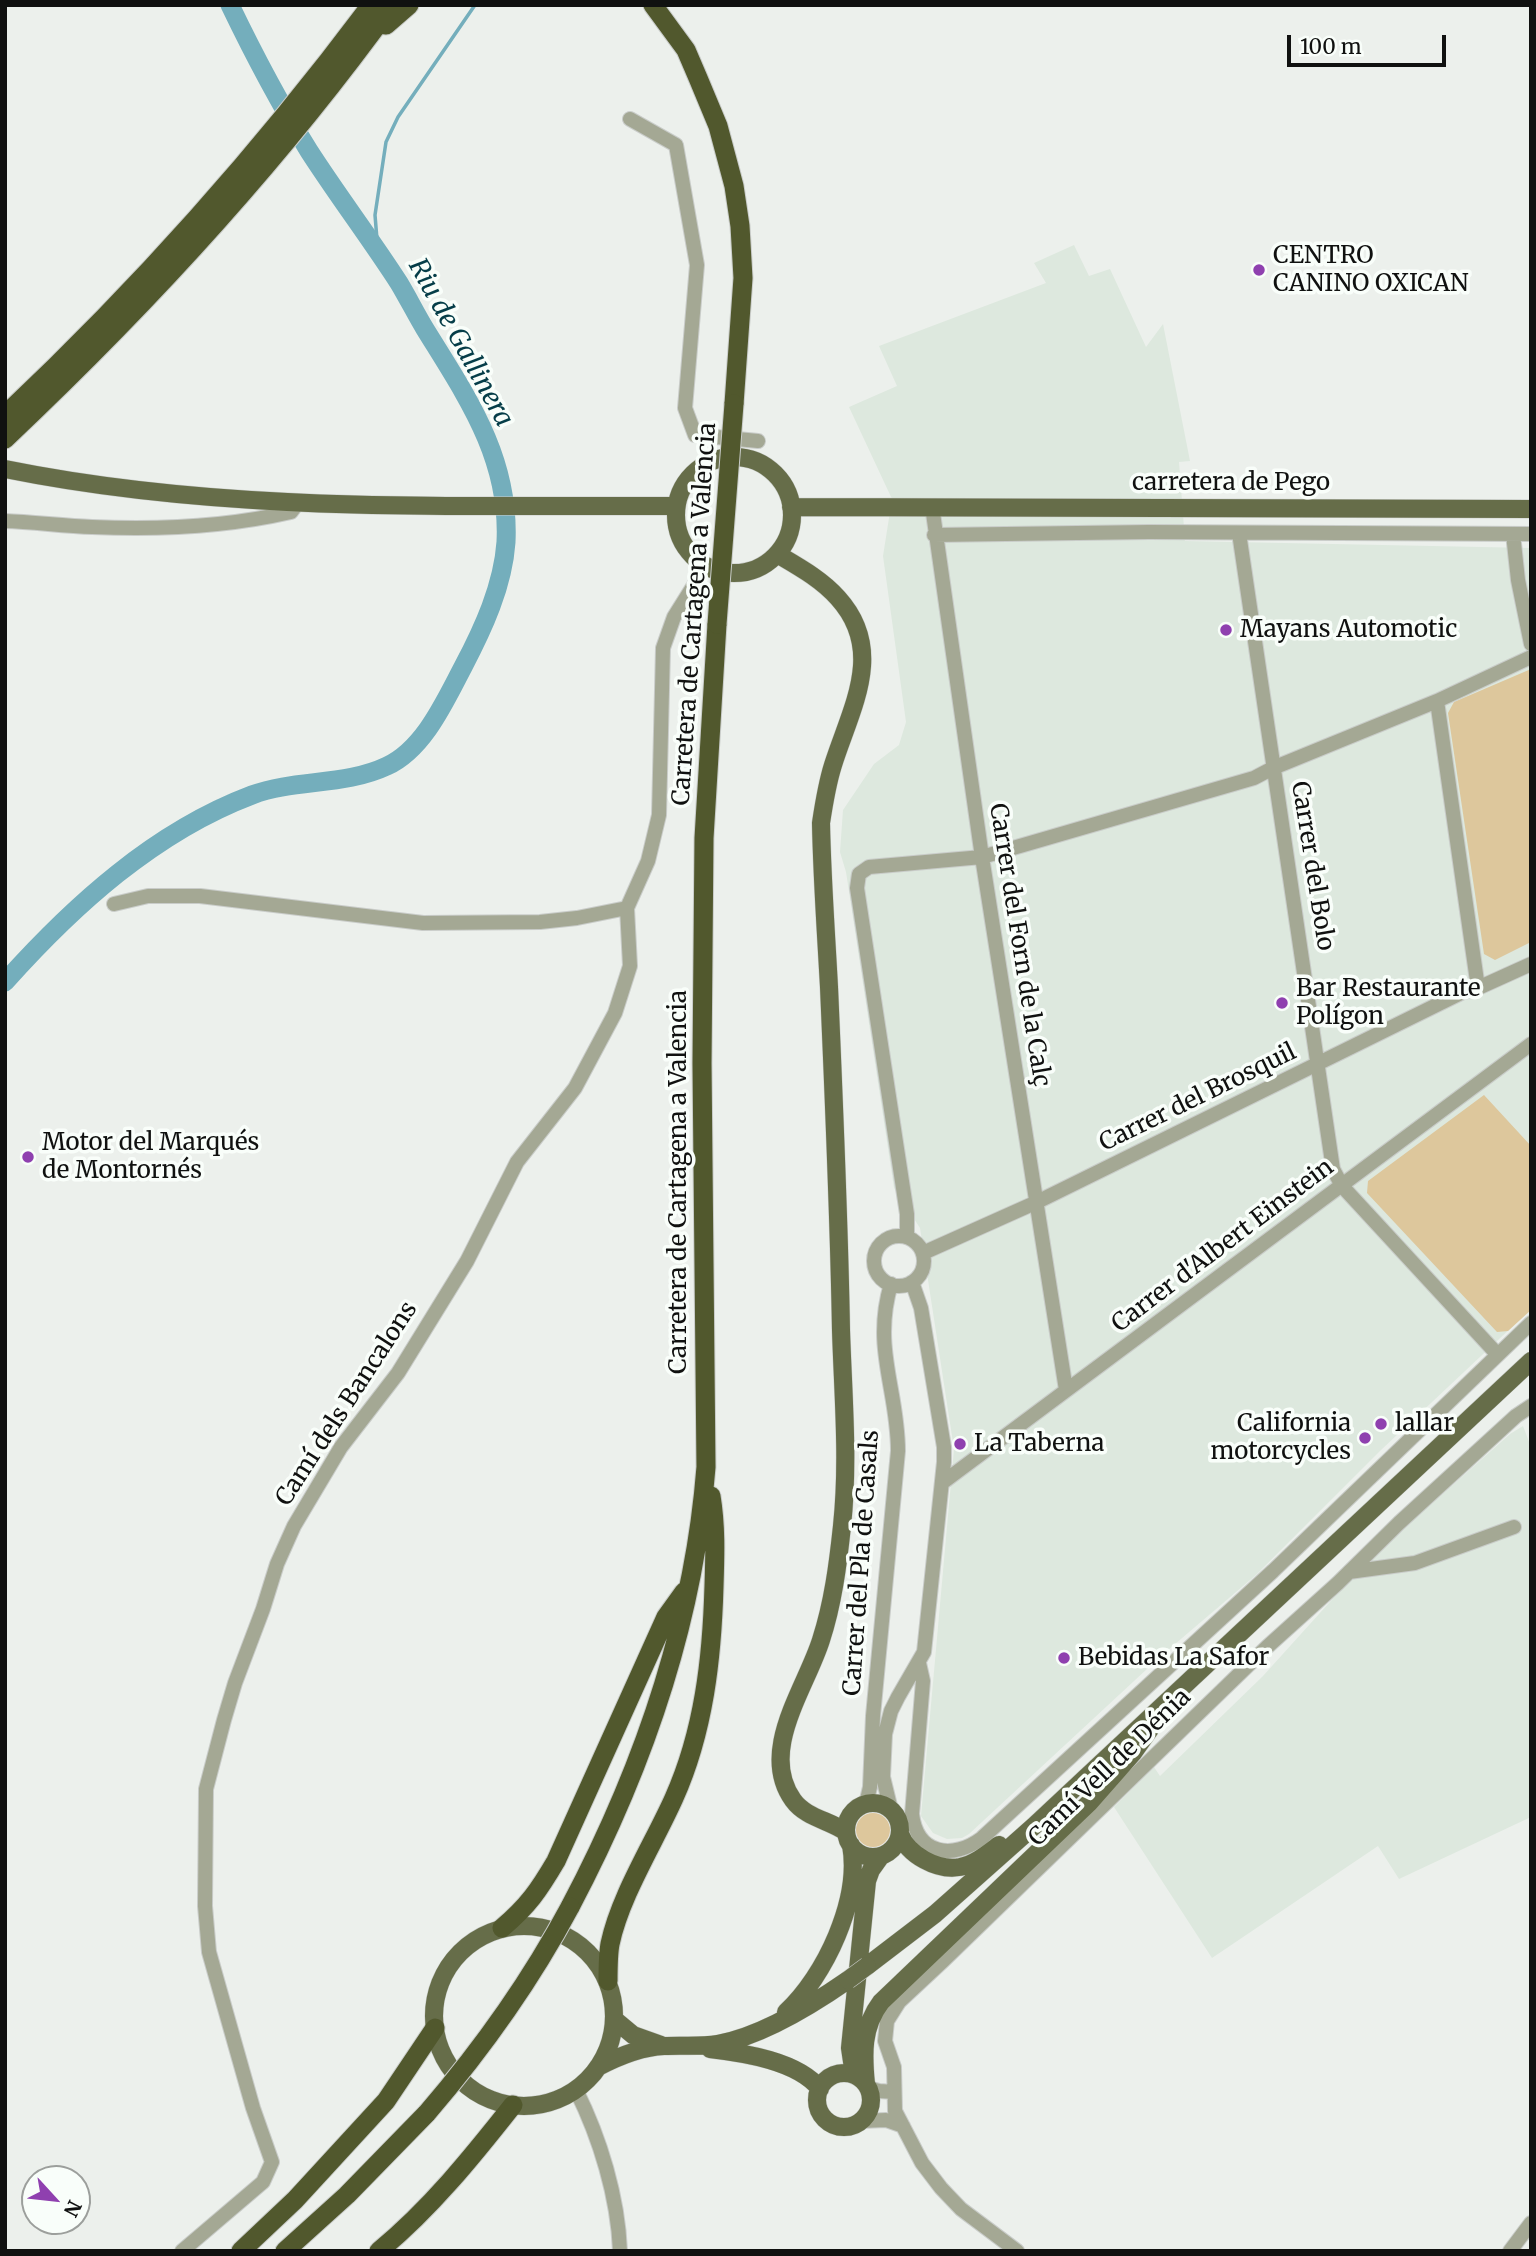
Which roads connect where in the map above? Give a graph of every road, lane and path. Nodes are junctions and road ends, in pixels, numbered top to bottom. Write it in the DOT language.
graph roads {
  1 [pos="371,5"];
  2 [pos="392,5"];
  3 [pos="409,5"];
  4 [pos="640,5"];
  5 [pos="653,5"];
  6 [pos="661,5"];
  7 [pos="669,26"];
  8 [pos="366,41"];
  9 [pos="344,56"];
  10 [pos="629,119"];
  11 [pos="222,204"];
  12 [pos="5,415"];
  13 [pos="5,439"];
  14 [pos="758,441"];
  15 [pos="5,469"];
  16 [pos="297,504"];
  17 [pos="676,506"];
  18 [pos="932,506"];
  19 [pos="791,507"];
  20 [pos="1531,509"];
  21 [pos="5,521"];
  22 [pos="1240,533"];
  23 [pos="1513,534"];
  24 [pos="1531,534"];
  25 [pos="934,535"];
  26 [pos="777,554"];
  27 [pos="706,566"];
  28 [pos="1531,644"];
  29 [pos="1531,657"];
  30 [pos="1437,701"];
  31 [pos="1273,768"];
  32 [pos="982,857"];
  33 [pos="114,904"];
  34 [pos="626,908"];
  35 [pos="1531,964"];
  36 [pos="1478,988"];
  37 [pos="1531,1044"];
  38 [pos="1319,1064"];
  39 [pos="1342,1186"];
  40 [pos="1037,1202"];
  41 [pos="906,1237"];
  42 [pos="923,1253"];
  43 [pos="912,1282"];
  44 [pos="891,1284"];
  45 [pos="1531,1323"];
  46 [pos="1497,1354"];
  47 [pos="1531,1361"];
  48 [pos="1066,1390"];
  49 [pos="1531,1406"];
  50 [pos="706,1467"];
  51 [pos="942,1483"];
  52 [pos="1514,1527"];
  53 [pos="1349,1572"];
  54 [pos="690,1583"];
  55 [pos="919,1663"];
  56 [pos="1172,1697"];
  57 [pos="859,1809"];
  58 [pos="891,1810"];
  59 [pos="823,1821"];
  60 [pos="900,1834"];
  61 [pos="852,1844"];
  62 [pos="881,1856"];
  63 [pos="867,1881"];
  64 [pos="502,1928"];
  65 [pos="608,1981"];
  66 [pos="615,2020"];
  67 [pos="772,2024"];
  68 [pos="435,2028"];
  69 [pos="664,2046"];
  70 [pos="686,2046"];
  71 [pos="598,2067"];
  72 [pos="857,2080"];
  73 [pos="820,2089"];
  74 [pos="576,2090"];
  75 [pos="894,2092"];
  76 [pos="513,2105"];
  77 [pos="895,2110"];
  78 [pos="870,2120"];
  79 [pos="903,2126"];
  80 [pos="1531,2223"];
  81 [pos="182,2251"];
  82 [pos="241,2251"];
  83 [pos="285,2251"];
  84 [pos="379,2251"];
  85 [pos="620,2251"];
  86 [pos="1017,2251"];
  87 [pos="1510,2251"];
  1 -- 9 [label="highway"];
  2 -- 8 [label="highway"];
  3 -- 8 [label="highway"];
  4 -- 7 [label="highway"];
  5 -- 7 [label="highway, Carretera de Cartagena a Valencia"];
  6 -- 7 [label="highway"];
  7 -- 50 [label="highway, Carretera de Cartagena a Valencia, bridge"];
  8 -- 9 [label="highway"];
  9 -- 11 [label="highway"];
  10 -- 14 [label="street"];
  11 -- 12 [label="highway"];
  11 -- 13 [label="highway"];
  15 -- 16 [label="main road"];
  16 -- 17 [label="main road"];
  16 -- 21 [label="street"];
  17 -- 19 [label="main road"];
  17 -- 27 [label="main road"];
  18 -- 19 [label="main road, carretera de Pego"];
  18 -- 20 [label="main road, carretera de Pego"];
  18 -- 25 [label="street, Carrer del Forn de la Calç"];
  19 -- 26 [label="main road"];
  22 -- 23 [label="street"];
  22 -- 25 [label="street"];
  22 -- 31 [label="street, Carrer del Bolo"];
  23 -- 24 [label="street"];
  23 -- 28 [label="street"];
  25 -- 32 [label="street, Carrer del Forn de la Calç"];
  26 -- 27 [label="main road"];
  26 -- 59 [label="main road"];
  27 -- 34 [label="street"];
  29 -- 30 [label="street"];
  30 -- 31 [label="street"];
  30 -- 36 [label="street"];
  31 -- 32 [label="street"];
  31 -- 38 [label="street, Carrer del Bolo"];
  32 -- 40 [label="street, Carrer del Forn de la Calç"];
  32 -- 41 [label="street"];
  33 -- 34 [label="street"];
  34 -- 81 [label="street, Camí dels Bancalons"];
  35 -- 36 [label="street, Carrer del Brosquil"];
  36 -- 38 [label="street, Carrer del Brosquil"];
  37 -- 39 [label="street, Carrer d'Albert Einstein"];
  38 -- 39 [label="street, Carrer del Bolo"];
  38 -- 40 [label="street, Carrer del Brosquil"];
  39 -- 46 [label="street, Carrer del Bolo"];
  39 -- 48 [label="street, Carrer d'Albert Einstein"];
  40 -- 42 [label="street, Carrer del Brosquil"];
  40 -- 48 [label="street, Carrer del Forn de la Calç"];
  41 -- 42 [label="street"];
  41 -- 44 [label="street"];
  42 -- 43 [label="street"];
  43 -- 44 [label="street"];
  43 -- 51 [label="street, Carrer del Pla de Casals"];
  44 -- 57 [label="street, Carrer del Pla de Casals"];
  45 -- 46 [label="street"];
  46 -- 55 [label="street, Carrer del Pla de Casals"];
  47 -- 56 [label="main road"];
  48 -- 51 [label="street, Carrer d'Albert Einstein"];
  49 -- 53 [label="street, Camí Vell de Dénia"];
  50 -- 54 [label="highway, Carretera de Cartagena a Valencia"];
  50 -- 65 [label="highway"];
  51 -- 55 [label="street, Carrer del Pla de Casals"];
  52 -- 53 [label="street"];
  53 -- 75 [label="street, Camí Vell de Dénia"];
  54 -- 64 [label="highway"];
  54 -- 83 [label="highway, Carretera de Cartagena a Valencia, bridge"];
  55 -- 58 [label="street, Carrer del Pla de Casals"];
  56 -- 60 [label="main road"];
  56 -- 67 [label="main road, bridge"];
  56 -- 72 [label="main road"];
  57 -- 58 [label="main road"];
  57 -- 59 [label="main road"];
  57 -- 61 [label="main road"];
  58 -- 60 [label="main road"];
  59 -- 61 [label="main road"];
  60 -- 62 [label="main road"];
  61 -- 62 [label="main road"];
  61 -- 63 [label="main road"];
  61 -- 67 [label="main road"];
  62 -- 63 [label="main road"];
  63 -- 72 [label="main road"];
  64 -- 65 [label="main road"];
  64 -- 68 [label="main road"];
  65 -- 66 [label="main road"];
  66 -- 69 [label="main road"];
  66 -- 71 [label="main road"];
  67 -- 70 [label="main road"];
  68 -- 76 [label="main road"];
  68 -- 82 [label="highway"];
  69 -- 70 [label="main road"];
  69 -- 71 [label="main road"];
  70 -- 73 [label="main road"];
  71 -- 74 [label="main road"];
  72 -- 73 [label="main road"];
  72 -- 75 [label="street"];
  72 -- 78 [label="main road"];
  73 -- 78 [label="main road"];
  74 -- 76 [label="main road"];
  74 -- 85 [label="street"];
  75 -- 77 [label="street, Camí Vell de Dénia"];
  76 -- 84 [label="highway"];
  77 -- 78 [label="street"];
  77 -- 79 [label="street"];
  78 -- 79 [label="street"];
  79 -- 86 [label="street"];
  80 -- 87 [label="street"];
}
